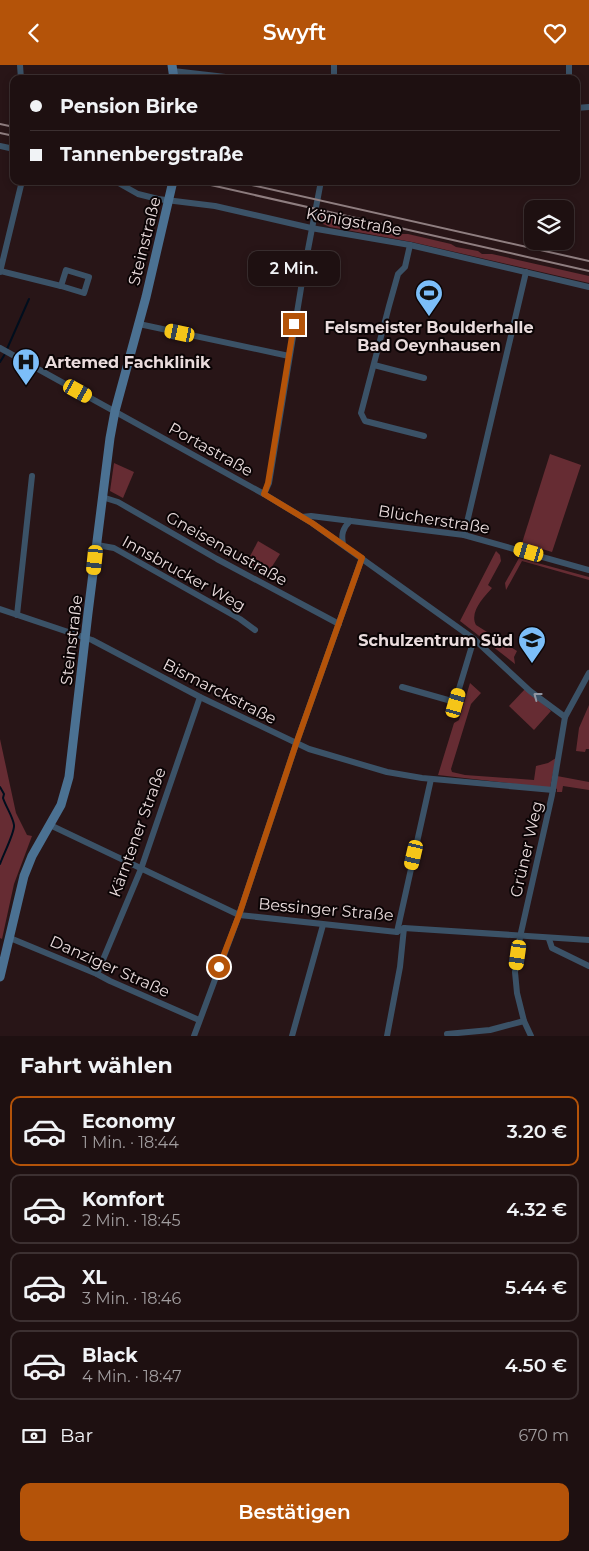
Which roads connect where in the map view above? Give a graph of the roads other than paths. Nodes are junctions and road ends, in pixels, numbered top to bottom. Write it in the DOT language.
graph roads {
  1 [pos="173,71"];
  2 [pos="208,75"];
  3 [pos="21,185"];
  4 [pos="122,185"];
  5 [pos="172,185"];
  6 [pos="320,185"];
  7 [pos="169,202"];
  8 [pos="311,228"];
  9 [pos="410,245"];
  10 [pos="0,271"];
  11 [pos="526,272"];
  12 [pos="61,286"];
  13 [pos="589,287"];
  14 [pos="139,324"];
  15 [pos="0,348"];
  16 [pos="289,356"];
  17 [pos="374,365"];
  18 [pos="424,378"];
  19 [pos="115,411"];
  20 [pos="424,436"];
  21 [pos="32,476"];
  22 [pos="264,494"];
  23 [pos="102,497"];
  24 [pos="302,517"];
  25 [pos="350,521"];
  26 [pos="464,535"];
  27 [pos="343,544"];
  28 [pos="97,545"];
  29 [pos="362,558"];
  30 [pos="589,570"];
  31 [pos="0,609"];
  32 [pos="17,615"];
  33 [pos="339,624"];
  34 [pos="255,631"];
  35 [pos="85,637"];
  36 [pos="474,639"];
  37 [pos="589,673"];
  38 [pos="402,687"];
  39 [pos="200,697"];
  40 [pos="456,703"];
  41 [pos="450,714"];
  42 [pos="565,717"];
  43 [pos="296,744"];
  44 [pos="431,779"];
  45 [pos="553,790"];
  46 [pos="50,825"];
  47 [pos="141,869"];
  48 [pos="239,915"];
  49 [pos="324,925"];
  50 [pos="404,928"];
  51 [pos="397,932"];
  52 [pos="520,937"];
  53 [pos="10,938"];
  54 [pos="549,939"];
  55 [pos="589,940"];
  56 [pos="589,966"];
  57 [pos="97,974"];
  58 [pos="0,977"];
  59 [pos="199,1020"];
  60 [pos="524,1021"];
  61 [pos="447,1034"];
  62 [pos="469,1034"];
  63 [pos="194,1036"];
  64 [pos="292,1036"];
  65 [pos="387,1036"];
  66 [pos="531,1036"];
  1 -- 2 [label="street"];
  3 -- 10 [label="street"];
  4 -- 7 [label="street, Königstraße"];
  5 -- 7 [label="main road, Steinstraße"];
  6 -- 8 [label="street"];
  7 -- 8 [label="street, Königstraße"];
  7 -- 14 [label="main road, Steinstraße"];
  8 -- 9 [label="street, Königstraße"];
  8 -- 16 [label="street"];
  9 -- 11 [label="street, Königstraße"];
  9 -- 17 [label="street"];
  10 -- 12 [label="street"];
  11 -- 13 [label="street, Königstraße"];
  11 -- 26 [label="street"];
  12 -- 12 [label="street"];
  14 -- 16 [label="street"];
  14 -- 19 [label="main road, Steinstraße"];
  15 -- 19 [label="street, Portastraße"];
  16 -- 22 [label="street"];
  17 -- 18 [label="street"];
  17 -- 20 [label="street"];
  19 -- 22 [label="street, Portastraße"];
  19 -- 23 [label="main road, Steinstraße"];
  21 -- 32 [label="street"];
  22 -- 24 [label="street, Portastraße"];
  23 -- 28 [label="main road, Steinstraße"];
  23 -- 33 [label="street, Gneisenaustraße"];
  24 -- 25 [label="street, Blücherstraße"];
  24 -- 27 [label="street, Portastraße"];
  25 -- 26 [label="street, Blücherstraße"];
  25 -- 27 [label="street"];
  26 -- 30 [label="street, Blücherstraße"];
  27 -- 29 [label="street, Portastraße"];
  28 -- 34 [label="street, Innsbrucker Weg"];
  28 -- 35 [label="main road, Steinstraße"];
  29 -- 33 [label="street"];
  29 -- 36 [label="street, Portastraße"];
  31 -- 32 [label="street, Bismarckstraße"];
  32 -- 35 [label="street, Bismarckstraße"];
  33 -- 43 [label="street"];
  35 -- 39 [label="street, Bismarckstraße"];
  35 -- 46 [label="main road, Steinstraße"];
  36 -- 40 [label="street"];
  42 -- 36 [label="street, Portastraße, one-way"];
  37 -- 42 [label="street, Grüner Weg"];
  38 -- 40 [label="street"];
  39 -- 43 [label="street, Bismarckstraße"];
  39 -- 47 [label="street, Kärntener Straße"];
  40 -- 41 [label="street"];
  42 -- 45 [label="street, Grüner Weg"];
  43 -- 44 [label="street, Bismarckstraße"];
  43 -- 48 [label="street"];
  44 -- 45 [label="street, Bismarckstraße"];
  44 -- 51 [label="street"];
  45 -- 52 [label="street, Grüner Weg"];
  46 -- 47 [label="street, Bessinger Straße"];
  46 -- 53 [label="main road, Steinstraße"];
  47 -- 48 [label="street, Bessinger Straße"];
  47 -- 57 [label="street, Kärntener Straße"];
  48 -- 49 [label="street, Bessinger Straße"];
  48 -- 59 [label="street"];
  49 -- 51 [label="street, Bessinger Straße"];
  49 -- 64 [label="street"];
  50 -- 51 [label="street, Bessinger Straße"];
  50 -- 52 [label="street, Bessinger Straße"];
  50 -- 65 [label="street"];
  52 -- 54 [label="street, Bessinger Straße"];
  52 -- 60 [label="street, Grüner Weg"];
  53 -- 57 [label="street, Danziger Straße"];
  53 -- 58 [label="main road, Steinstraße"];
  54 -- 55 [label="street, Bessinger Straße"];
  54 -- 56 [label="street"];
  57 -- 59 [label="street, Danziger Straße"];
  59 -- 63 [label="street"];
  60 -- 62 [label="street"];
  60 -- 66 [label="street, Grüner Weg"];
  61 -- 62 [label="street"];
}
